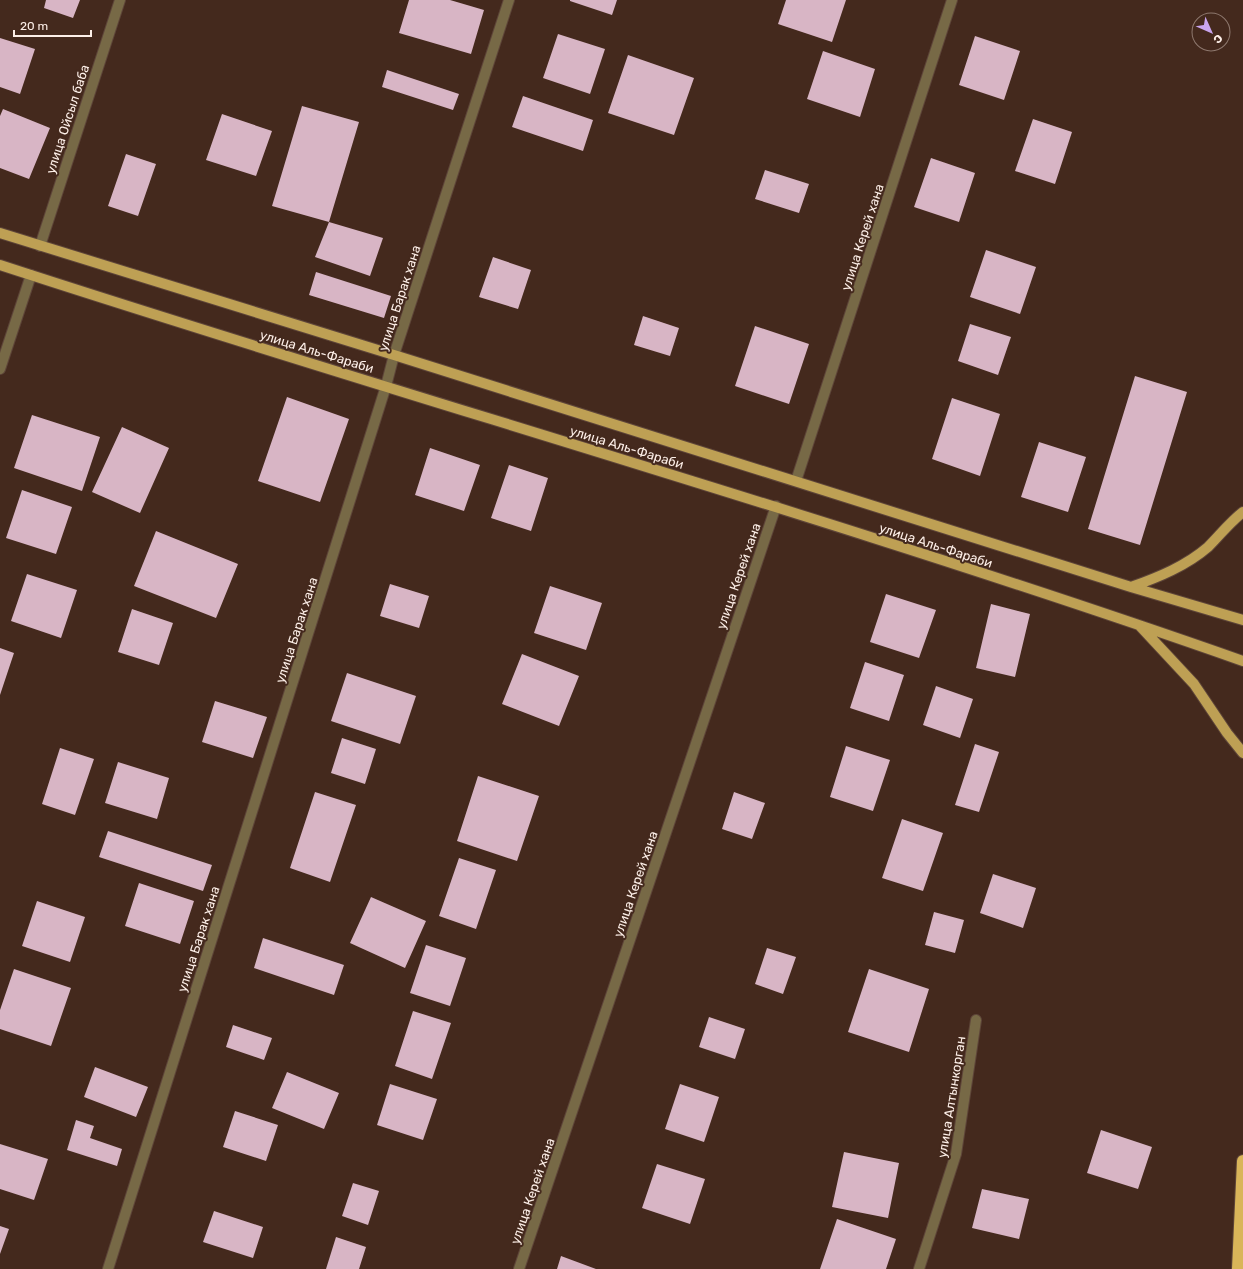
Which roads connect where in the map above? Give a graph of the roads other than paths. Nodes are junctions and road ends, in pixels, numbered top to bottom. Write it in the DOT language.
graph roads {
  1 [pos="120,0"];
  2 [pos="509,0"];
  3 [pos="952,0"];
  4 [pos="0,233"];
  5 [pos="40,246"];
  6 [pos="0,265"];
  7 [pos="31,275"];
  8 [pos="394,354"];
  9 [pos="0,370"];
  10 [pos="386,386"];
  11 [pos="796,482"];
  12 [pos="776,506"];
  13 [pos="1243,512"];
  14 [pos="1131,587"];
  15 [pos="1243,620"];
  16 [pos="1139,625"];
  17 [pos="1243,661"];
  18 [pos="1243,753"];
  19 [pos="976,1020"];
  20 [pos="1243,1161"];
  21 [pos="108,1269"];
  22 [pos="519,1269"];
  23 [pos="919,1269"];
  24 [pos="1238,1269"];
  1 -- 5 [label="street, улица Ойсыл баба"];
  2 -- 8 [label="street, улица Барак хана"];
  3 -- 11 [label="street, улица Керей хана"];
  4 -- 5 [label="main road, улица Аль-Фараби"];
  5 -- 8 [label="main road, улица Аль-Фараби"];
  6 -- 7 [label="main road, улица Аль-Фараби"];
  7 -- 9 [label="street"];
  7 -- 10 [label="main road, улица Аль-Фараби"];
  8 -- 10 [label="street, улица Барак хана"];
  8 -- 11 [label="main road, улица Аль-Фараби"];
  10 -- 12 [label="main road, улица Аль-Фараби"];
  10 -- 21 [label="street, улица Барак хана"];
  11 -- 14 [label="main road, улица Аль-Фараби"];
  12 -- 16 [label="main road, улица Аль-Фараби"];
  12 -- 22 [label="street, улица Керей хана"];
  13 -- 14 [label="main road"];
  14 -- 15 [label="main road, улица Аль-Фараби"];
  16 -- 17 [label="main road, улица Аль-Фараби"];
  16 -- 18 [label="main road"];
  19 -- 23 [label="street, улица Алтынкорган"];
  20 -- 24 [label="highway"];
}
